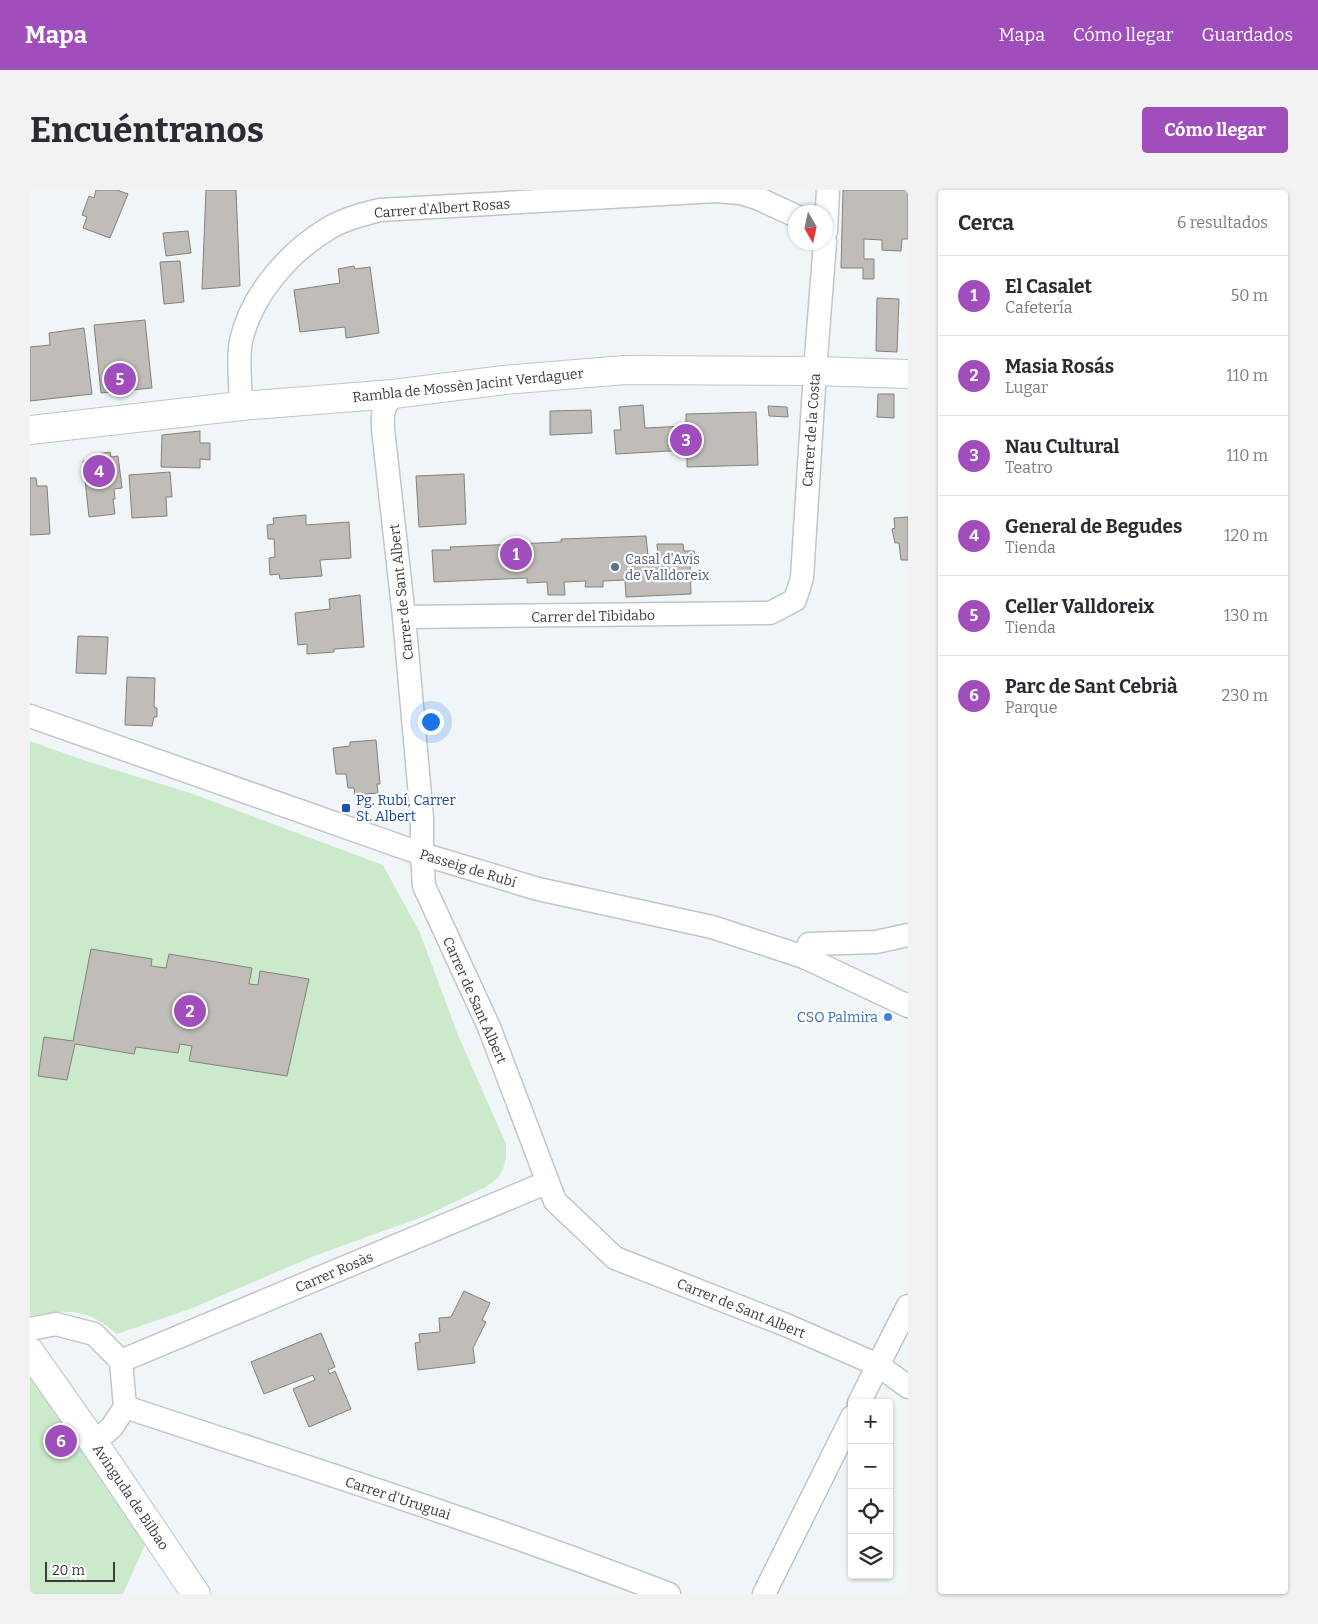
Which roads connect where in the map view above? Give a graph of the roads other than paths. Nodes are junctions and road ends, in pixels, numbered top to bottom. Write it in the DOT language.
graph roads {
  1 [pos="828,190"];
  2 [pos="827,205"];
  3 [pos="788,212"];
  4 [pos="823,250"];
  5 [pos="814,371"];
  6 [pos="908,374"];
  7 [pos="393,394"];
  8 [pos="241,406"];
  9 [pos="30,430"];
  10 [pos="782,608"];
  11 [pos="404,617"];
  12 [pos="30,716"];
  13 [pos="422,854"];
  14 [pos="908,935"];
  15 [pos="804,957"];
  16 [pos="908,1006"];
  17 [pos="548,1182"];
  18 [pos="908,1306"];
  19 [pos="30,1329"];
  20 [pos="30,1352"];
  21 [pos="120,1361"];
  22 [pos="878,1365"];
  23 [pos="908,1387"];
  24 [pos="861,1399"];
  25 [pos="125,1406"];
  26 [pos="848,1425"];
  27 [pos="94,1443"];
  28 [pos="196,1594"];
  29 [pos="669,1594"];
  30 [pos="764,1594"];
  1 -- 2 [label="street"];
  3 -- 8 [label="street, Carrer d'Albert Rosas"];
  4 -- 5 [label="street, Carrer de la Costa"];
  5 -- 6 [label="street, Rambla de Mossèn Jacint Verdaguer"];
  5 -- 7 [label="street, Rambla de Mossèn Jacint Verdaguer"];
  5 -- 10 [label="street, Carrer de la Costa"];
  7 -- 8 [label="street, Rambla de Mossèn Jacint Verdaguer"];
  7 -- 11 [label="street, Carrer de Sant Albert"];
  8 -- 9 [label="street, Rambla de Mossèn Jacint Verdaguer"];
  10 -- 11 [label="street, Carrer del Tibidabo"];
  11 -- 13 [label="street, Carrer de Sant Albert"];
  12 -- 13 [label="street, Passeig de Rubí"];
  13 -- 15 [label="street, Passeig de Rubí"];
  13 -- 17 [label="street, Carrer de Sant Albert"];
  14 -- 15 [label="street"];
  15 -- 16 [label="street, Passeig de Rubí"];
  17 -- 21 [label="street, Carrer Rosàs"];
  17 -- 22 [label="street, Carrer de Sant Albert"];
  18 -- 22 [label="street"];
  19 -- 21 [label="street"];
  20 -- 27 [label="street, Avinguda de Bilbao"];
  21 -- 25 [label="street"];
  22 -- 23 [label="street, Carrer de Sant Albert"];
  22 -- 24 [label="street"];
  25 -- 27 [label="street"];
  25 -- 29 [label="street, Carrer d'Uruguai"];
  26 -- 30 [label="street"];
  27 -- 28 [label="street, Avinguda de Bilbao"];
}
